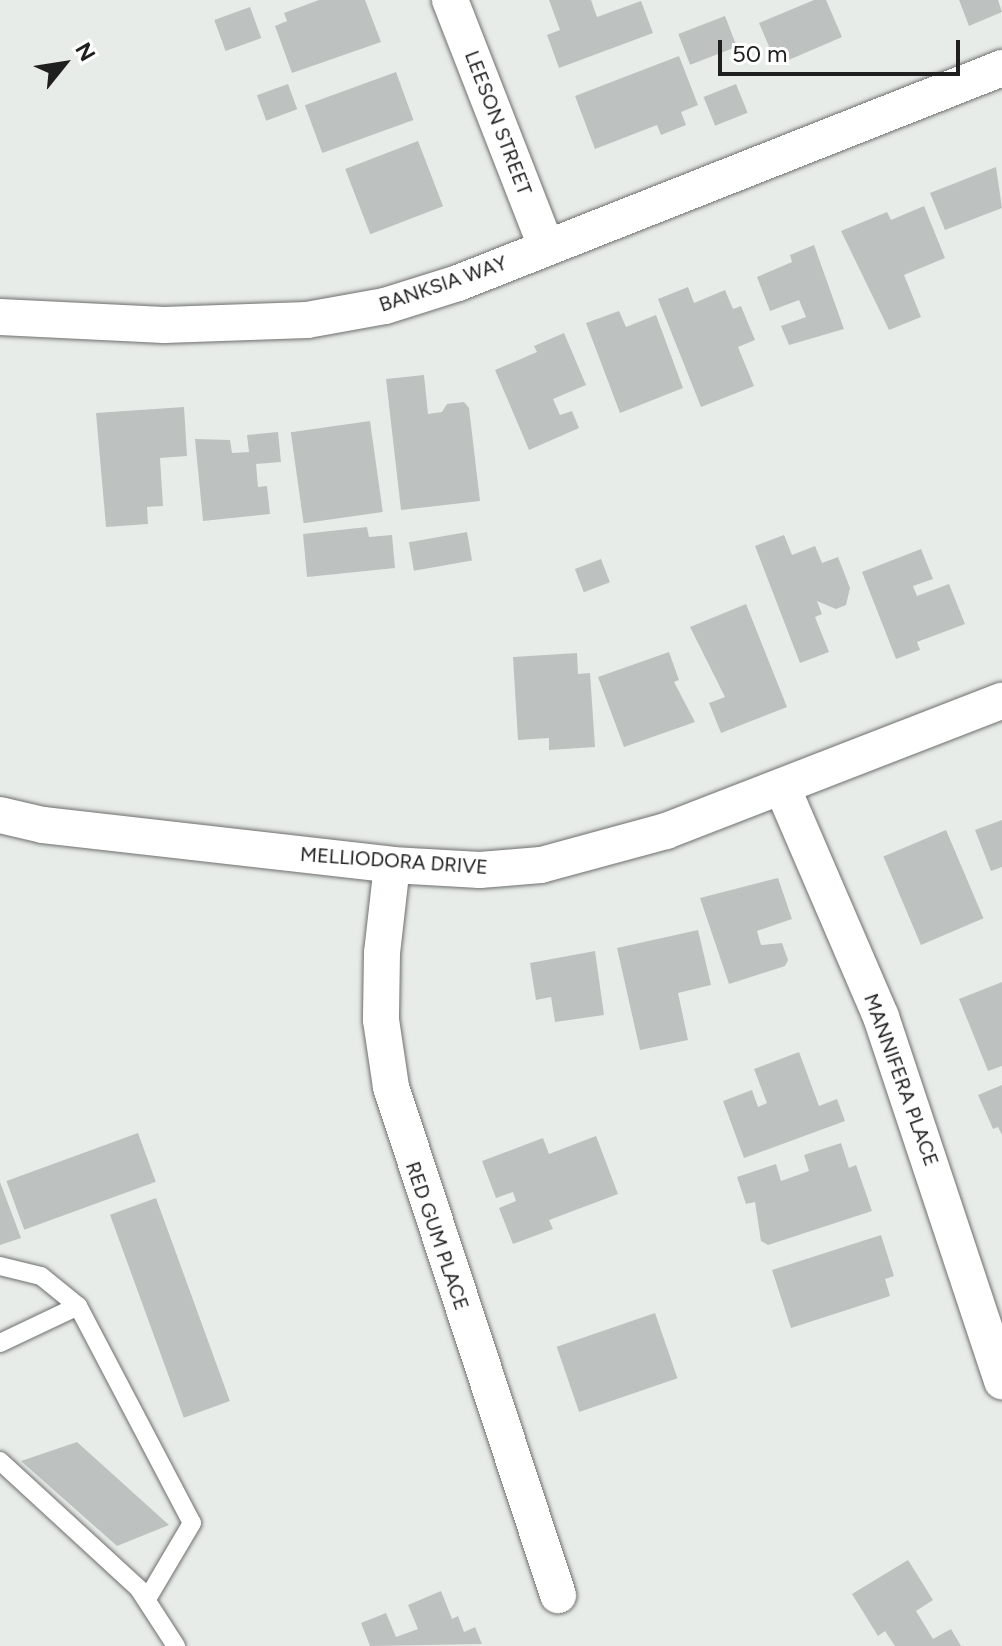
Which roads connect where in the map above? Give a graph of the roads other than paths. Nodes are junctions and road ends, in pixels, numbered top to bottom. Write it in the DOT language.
graph roads {
  1 [pos="450,0"];
  2 [pos="1002,68"];
  3 [pos="546,246"];
  4 [pos="0,317"];
  5 [pos="1002,701"];
  6 [pos="782,787"];
  7 [pos="0,815"];
  8 [pos="392,865"];
  9 [pos="0,1266"];
  10 [pos="78,1306"];
  11 [pos="0,1343"];
  12 [pos="1002,1381"];
  13 [pos="0,1461"];
  14 [pos="558,1595"];
  15 [pos="147,1599"];
  16 [pos="176,1646"];
  1 -- 3 [label="street, LEESON STREET"];
  2 -- 3 [label="street, BANKSIA WAY"];
  3 -- 4 [label="street, BANKSIA WAY"];
  5 -- 6 [label="street, MELLIODORA DRIVE"];
  6 -- 8 [label="street, MELLIODORA DRIVE"];
  6 -- 12 [label="street, MANNIFERA PLACE"];
  7 -- 8 [label="street, MELLIODORA DRIVE"];
  8 -- 14 [label="street, RED GUM PLACE"];
  9 -- 10 [label="lane"];
  10 -- 11 [label="lane"];
  10 -- 15 [label="lane"];
  13 -- 15 [label="lane"];
  15 -- 16 [label="lane"];
}
